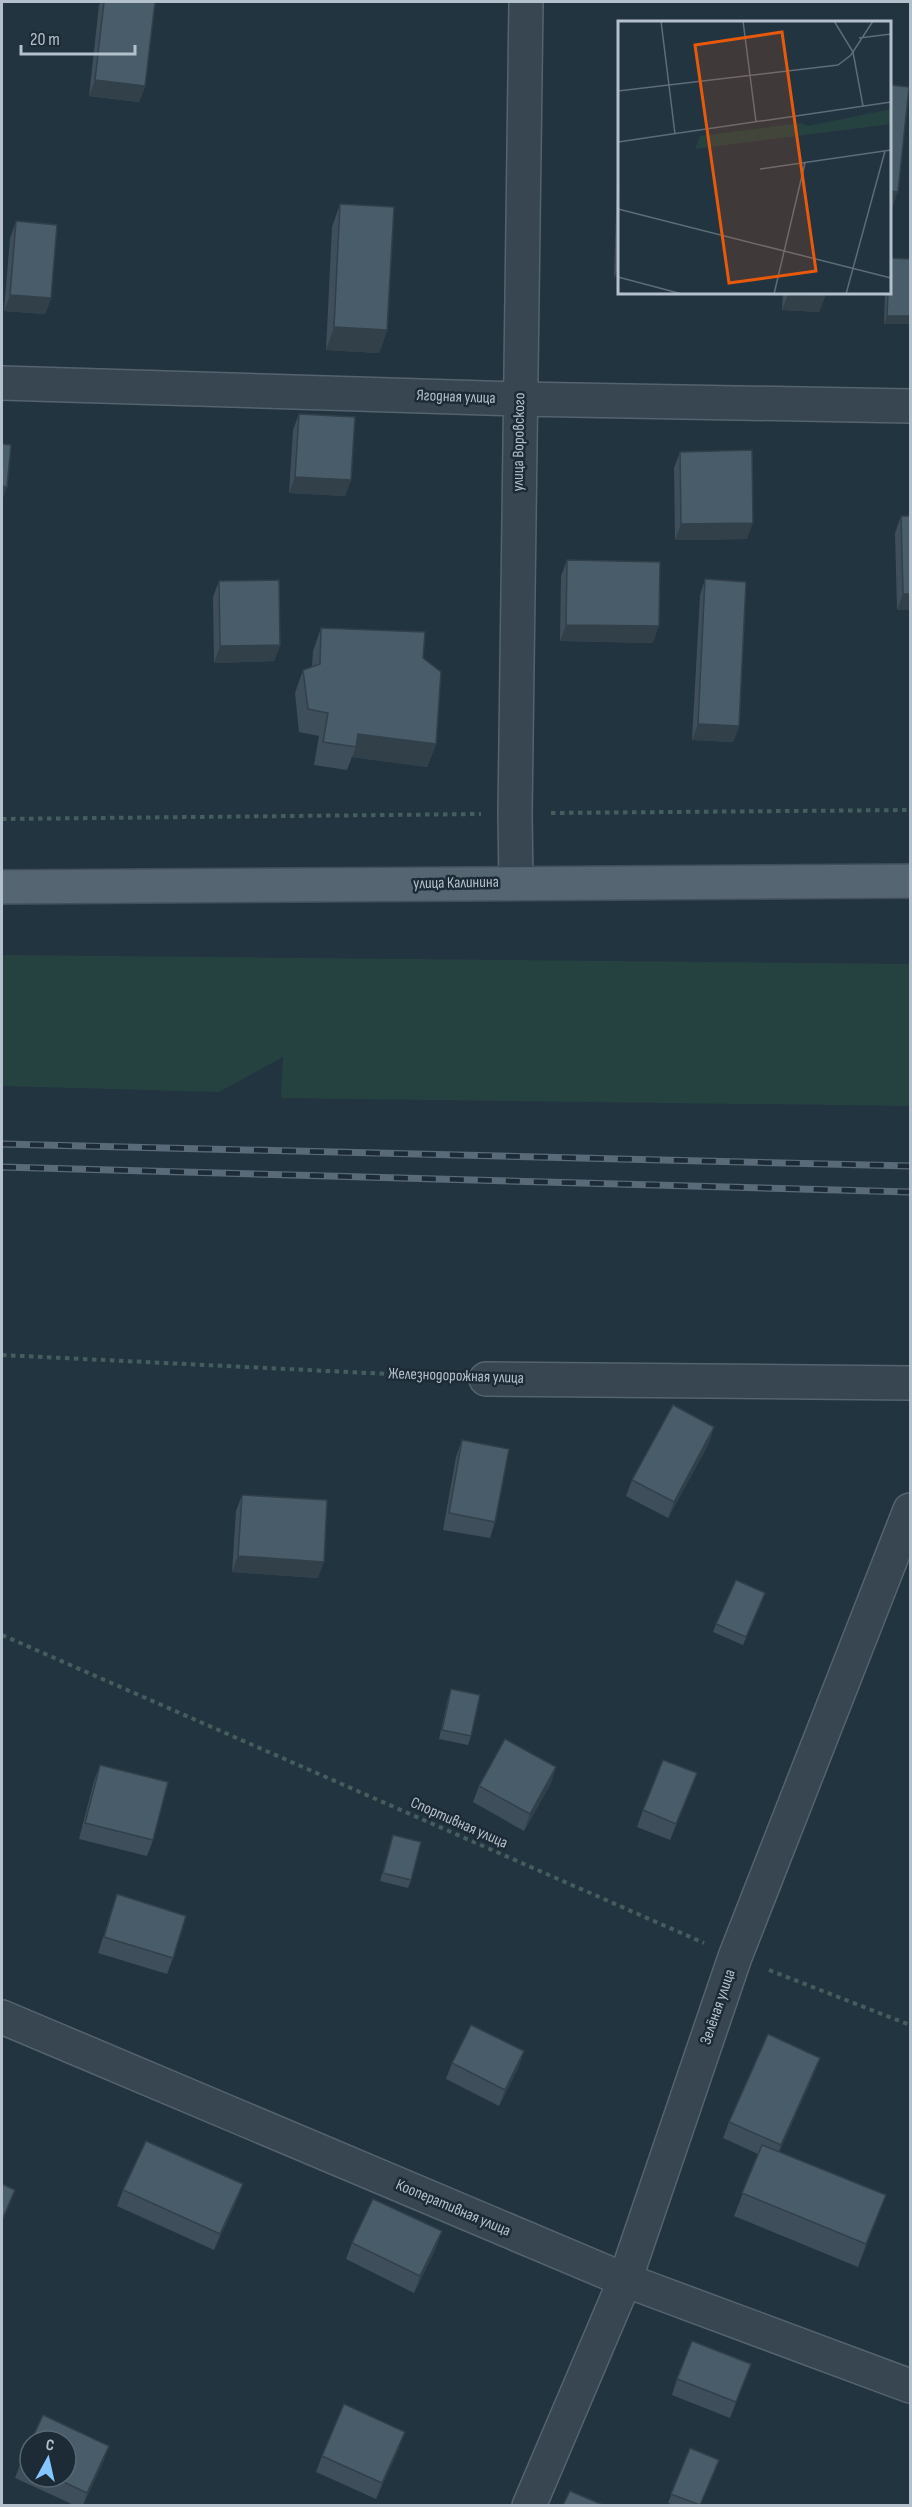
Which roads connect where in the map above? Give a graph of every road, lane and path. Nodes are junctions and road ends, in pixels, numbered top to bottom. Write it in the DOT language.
graph roads {
  1 [pos="526,2"];
  2 [pos="2,383"];
  3 [pos="519,399"];
  4 [pos="910,406"];
  5 [pos="910,810"];
  6 [pos="515,814"];
  7 [pos="2,819"];
  8 [pos="910,881"];
  9 [pos="516,882"];
  10 [pos="2,887"];
  11 [pos="2,1355"];
  12 [pos="486,1378"];
  13 [pos="910,1383"];
  14 [pos="910,1510"];
  15 [pos="2,1635"];
  16 [pos="735,1957"];
  17 [pos="2,2017"];
  18 [pos="910,2025"];
  19 [pos="625,2280"];
  20 [pos="910,2386"];
  21 [pos="529,2505"];
  1 -- 3 [label="street, улица Воровского"];
  2 -- 3 [label="street, Ягодная улица"];
  3 -- 4 [label="street, Ягодная улица"];
  3 -- 6 [label="street, улица Воровского"];
  5 -- 6 [label="path"];
  6 -- 7 [label="path"];
  6 -- 9 [label="street, улица Воровского"];
  8 -- 9 [label="main road, улица Калинина"];
  9 -- 10 [label="main road, улица Калинина"];
  11 -- 12 [label="path, Железнодорожная улица"];
  12 -- 13 [label="street, Железнодорожная улица"];
  14 -- 16 [label="street, Зелёная улица"];
  15 -- 16 [label="path, Спортивная улица"];
  16 -- 18 [label="path, Спортивная улица"];
  16 -- 19 [label="street, Зелёная улица"];
  17 -- 19 [label="street, Кооперативная улица"];
  19 -- 20 [label="street, Кооперативная улица"];
  19 -- 21 [label="street, Зелёная улица"];
}
